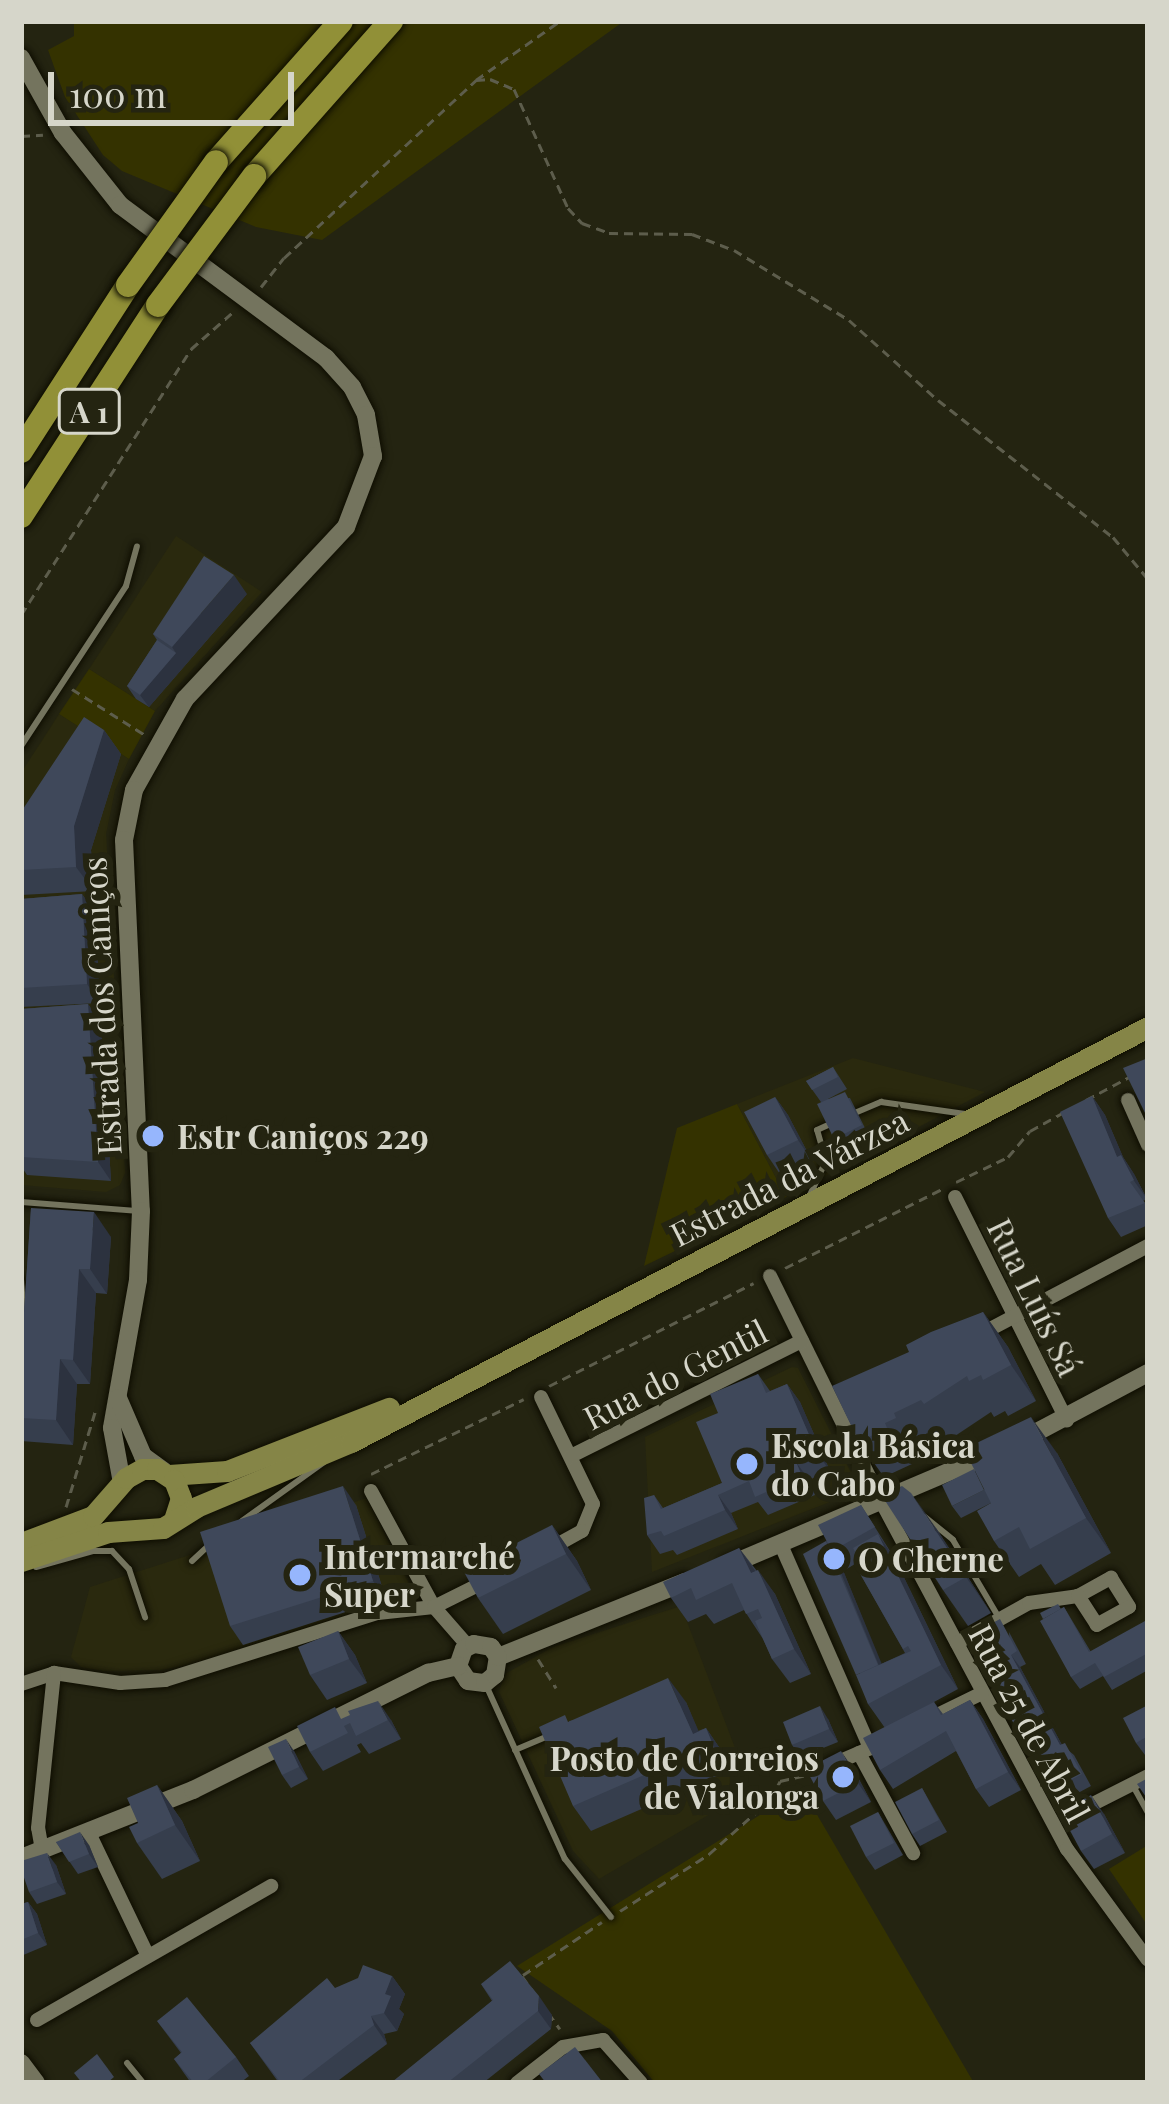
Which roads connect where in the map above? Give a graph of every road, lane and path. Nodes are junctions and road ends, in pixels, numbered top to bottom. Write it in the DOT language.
graph roads {
  1 [pos="341,21"];
  2 [pos="391,21"];
  3 [pos="560,21"];
  4 [pos="21,58"];
  5 [pos="476,80"];
  6 [pos="63,133"];
  7 [pos="21,136"];
  8 [pos="248,299"];
  9 [pos="21,451"];
  10 [pos="21,516"];
  11 [pos="137,546"];
  12 [pos="1148,579"];
  13 [pos="21,615"];
  14 [pos="62,682"];
  15 [pos="157,742"];
  16 [pos="21,746"];
  17 [pos="1148,1028"];
  18 [pos="1136,1073"];
  19 [pos="1128,1100"];
  20 [pos="1083,1101"];
  21 [pos="1068,1109"];
  22 [pos="980,1116"];
  23 [pos="1148,1145"];
  24 [pos="955,1197"];
  25 [pos="21,1202"];
  26 [pos="804,1207"];
  27 [pos="141,1211"];
  28 [pos="1148,1246"];
  29 [pos="770,1276"];
  30 [pos="21,1279"];
  31 [pos="1013,1317"];
  32 [pos="23,1336"];
  33 [pos="802,1340"];
  34 [pos="952,1348"];
  35 [pos="1148,1373"];
  36 [pos="458,1383"];
  37 [pos="115,1388"];
  38 [pos="855,1396"];
  39 [pos="541,1397"];
  40 [pos="835,1406"];
  41 [pos="1067,1421"];
  42 [pos="350,1442"];
  43 [pos="571,1456"];
  44 [pos="166,1473"];
  45 [pos="120,1487"];
  46 [pos="371,1491"];
  47 [pos="349,1498"];
  48 [pos="881,1501"];
  49 [pos="69,1516"];
  50 [pos="174,1519"];
  51 [pos="911,1522"];
  52 [pos="257,1528"];
  53 [pos="140,1530"];
  54 [pos="21,1543"];
  55 [pos="212,1543"];
  56 [pos="781,1544"];
  57 [pos="537,1555"];
  58 [pos="192,1561"];
  59 [pos="21,1566"];
  60 [pos="496,1576"];
  61 [pos="1078,1596"];
  62 [pos="434,1607"];
  63 [pos="145,1617"];
  64 [pos="1000,1618"];
  65 [pos="535,1640"];
  66 [pos="957,1643"];
  67 [pos="468,1646"];
  68 [pos="498,1657"];
  69 [pos="458,1666"];
  70 [pos="54,1673"];
  71 [pos="485,1683"];
  72 [pos="21,1684"];
  73 [pos="556,1688"];
  74 [pos="982,1693"];
  75 [pos="907,1730"];
  76 [pos="556,1732"];
  77 [pos="889,1738"];
  78 [pos="514,1750"];
  79 [pos="865,1750"];
  80 [pos="814,1773"];
  81 [pos="1148,1776"];
  82 [pos="1132,1784"];
  83 [pos="1148,1813"];
  84 [pos="1055,1822"];
  85 [pos="89,1833"];
  86 [pos="42,1850"];
  87 [pos="913,1853"];
  88 [pos="21,1858"];
  89 [pos="271,1886"];
  90 [pos="610,1917"];
  91 [pos="148,1956"];
  92 [pos="1148,1960"];
  93 [pos="523,1975"];
  94 [pos="508,1986"];
  95 [pos="37,2020"];
  96 [pos="563,2047"];
  97 [pos="21,2063"];
  98 [pos="128,2063"];
  99 [pos="36,2083"];
  100 [pos="143,2083"];
  101 [pos="517,2083"];
  102 [pos="641,2083"];
  1 -- 9 [label="highway, A 1, bridge"];
  2 -- 10 [label="highway, A 1, bridge"];
  3 -- 5 [label="path"];
  4 -- 6 [label="street, Estrada dos Caniços"];
  5 -- 8 [label="path"];
  5 -- 12 [label="path"];
  6 -- 7 [label="path"];
  6 -- 8 [label="street, Estrada dos Caniços"];
  8 -- 13 [label="path"];
  8 -- 15 [label="street, Estrada dos Caniços"];
  11 -- 14 [label="lane"];
  14 -- 15 [label="path"];
  14 -- 16 [label="lane"];
  15 -- 27 [label="street, Estrada dos Caniços"];
  17 -- 22 [label="main road, Estrada da Várzea"];
  18 -- 20 [label="path"];
  19 -- 23 [label="street"];
  21 -- 29 [label="path"];
  22 -- 26 [label="main road, Estrada da Várzea"];
  22 -- 26 [label="lane"];
  24 -- 31 [label="street, Rua Luís Sá"];
  25 -- 27 [label="lane"];
  26 -- 36 [label="main road, Estrada da Várzea"];
  27 -- 37 [label="street, Estrada dos Caniços"];
  28 -- 31 [label="street"];
  29 -- 33 [label="street, Rua 25 de Abril"];
  29 -- 46 [label="path"];
  30 -- 32 [label="lane"];
  31 -- 34 [label="street"];
  31 -- 41 [label="street, Rua Luís Sá"];
  33 -- 40 [label="street, Rua 25 de Abril"];
  33 -- 43 [label="street, Rua do Gentil"];
  35 -- 41 [label="street"];
  36 -- 42 [label="main road, Estrada da Várzea"];
  36 -- 44 [label="main road, Estrada da Várzea"];
  37 -- 44 [label="street"];
  37 -- 45 [label="street, Estrada dos Caniços"];
  37 -- 49 [label="path"];
  38 -- 40 [label="street"];
  39 -- 43 [label="street, Rua do Gentil"];
  40 -- 48 [label="street, Rua 25 de Abril"];
  41 -- 48 [label="street"];
  42 -- 50 [label="main road, Estrada da Várzea"];
  42 -- 52 [label="lane"];
  43 -- 57 [label="street, Rua do Gentil"];
  44 -- 45 [label="main road, Estrada da Várzea"];
  44 -- 50 [label="main road"];
  45 -- 53 [label="main road"];
  45 -- 54 [label="main road, Estrada da Várzea"];
  46 -- 47 [label="lane"];
  46 -- 62 [label="street"];
  48 -- 56 [label="street"];
  48 -- 66 [label="street, Rua 25 de Abril"];
  50 -- 53 [label="main road, Estrada da Várzea"];
  51 -- 64 [label="lane"];
  53 -- 59 [label="main road, Estrada da Várzea"];
  55 -- 58 [label="lane"];
  56 -- 65 [label="street"];
  56 -- 79 [label="street"];
  59 -- 63 [label="lane"];
  60 -- 62 [label="street"];
  61 -- 64 [label="street"];
  62 -- 67 [label="street"];
  62 -- 70 [label="street"];
  64 -- 66 [label="street"];
  65 -- 68 [label="street"];
  65 -- 73 [label="path"];
  66 -- 74 [label="street, Rua 25 de Abril"];
  67 -- 68 [label="street"];
  67 -- 69 [label="street"];
  68 -- 71 [label="street"];
  69 -- 71 [label="street"];
  69 -- 85 [label="street"];
  70 -- 72 [label="street"];
  70 -- 86 [label="street"];
  71 -- 78 [label="lane"];
  74 -- 75 [label="street"];
  74 -- 84 [label="street, Rua 25 de Abril"];
  76 -- 78 [label="lane"];
  77 -- 79 [label="street"];
  78 -- 90 [label="lane"];
  79 -- 80 [label="street"];
  79 -- 87 [label="street"];
  80 -- 90 [label="path"];
  81 -- 82 [label="street"];
  82 -- 83 [label="lane"];
  82 -- 84 [label="street"];
  84 -- 92 [label="street, Rua 25 de Abril"];
  85 -- 86 [label="street"];
  85 -- 91 [label="street"];
  86 -- 88 [label="street"];
  89 -- 91 [label="street"];
  90 -- 93 [label="path"];
  91 -- 95 [label="street"];
  93 -- 94 [label="path"];
  93 -- 96 [label="path"];
  96 -- 101 [label="street"];
  96 -- 102 [label="street"];
  97 -- 99 [label="street"];
  98 -- 100 [label="lane"];
}
